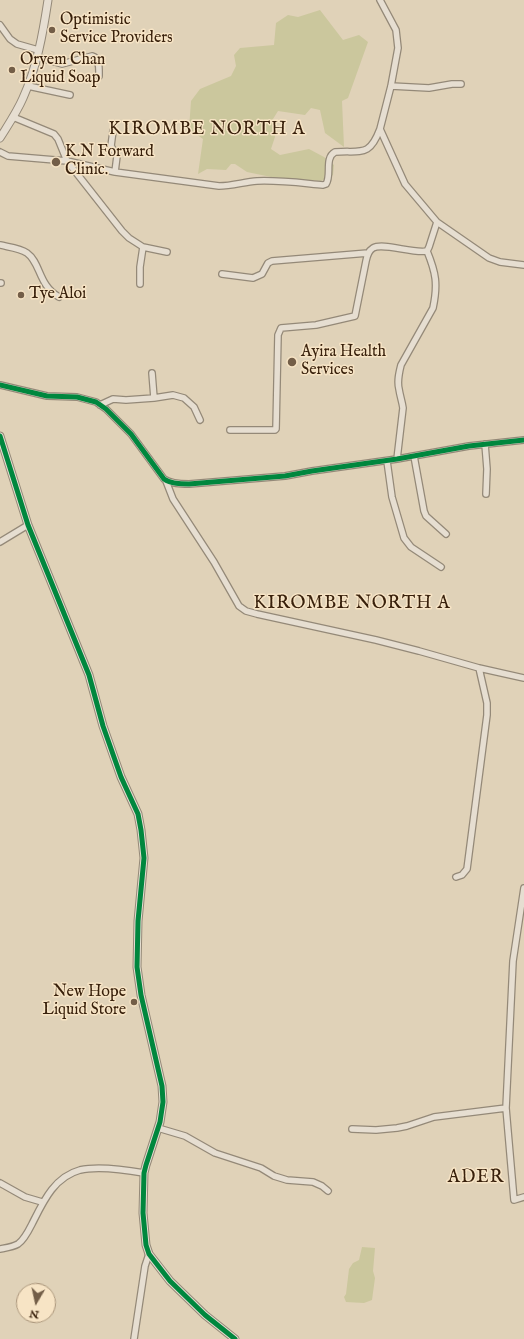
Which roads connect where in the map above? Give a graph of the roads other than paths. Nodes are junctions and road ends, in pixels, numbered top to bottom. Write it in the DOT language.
graph roads {
  1 [pos="48,0"];
  2 [pos="380,0"];
  3 [pos="0,25"];
  4 [pos="37,54"];
  5 [pos="99,76"];
  6 [pos="461,84"];
  7 [pos="28,86"];
  8 [pos="392,86"];
  9 [pos="70,95"];
  10 [pos="13,117"];
  11 [pos="380,129"];
  12 [pos="113,131"];
  13 [pos="0,138"];
  14 [pos="0,152"];
  15 [pos="67,161"];
  16 [pos="115,172"];
  17 [pos="436,222"];
  18 [pos="0,245"];
  19 [pos="143,247"];
  20 [pos="426,251"];
  21 [pos="167,252"];
  22 [pos="368,253"];
  23 [pos="524,265"];
  24 [pos="222,274"];
  25 [pos="140,284"];
  26 [pos="59,297"];
  27 [pos="152,373"];
  28 [pos="0,385"];
  29 [pos="154,398"];
  30 [pos="100,405"];
  31 [pos="200,420"];
  32 [pos="230,430"];
  33 [pos="0,436"];
  34 [pos="524,440"];
  35 [pos="485,444"];
  36 [pos="414,456"];
  37 [pos="397,459"];
  38 [pos="387,460"];
  39 [pos="166,481"];
  40 [pos="486,494"];
  41 [pos="28,525"];
  42 [pos="446,534"];
  43 [pos="0,542"];
  44 [pos="441,567"];
  45 [pos="479,668"];
  46 [pos="524,678"];
  47 [pos="456,877"];
  48 [pos="524,888"];
  49 [pos="506,1108"];
  50 [pos="158,1128"];
  51 [pos="352,1129"];
  52 [pos="144,1173"];
  53 [pos="0,1183"];
  54 [pos="328,1191"];
  55 [pos="524,1197"];
  56 [pos="42,1202"];
  57 [pos="0,1249"];
  58 [pos="149,1254"];
  59 [pos="134,1339"];
  60 [pos="235,1339"];
  1 -- 4 [label="street"];
  2 -- 8 [label="street"];
  3 -- 4 [label="street"];
  4 -- 5 [label="street"];
  4 -- 7 [label="street"];
  6 -- 8 [label="street"];
  7 -- 9 [label="street"];
  7 -- 10 [label="street"];
  8 -- 11 [label="street"];
  10 -- 13 [label="street"];
  10 -- 15 [label="street"];
  11 -- 16 [label="street"];
  11 -- 17 [label="street"];
  12 -- 16 [label="street"];
  14 -- 15 [label="street"];
  15 -- 16 [label="street"];
  15 -- 19 [label="street"];
  17 -- 20 [label="street"];
  17 -- 23 [label="street"];
  18 -- 26 [label="street"];
  19 -- 21 [label="street"];
  19 -- 25 [label="street"];
  20 -- 22 [label="street"];
  20 -- 37 [label="street"];
  22 -- 24 [label="street"];
  22 -- 32 [label="street"];
  27 -- 29 [label="street"];
  28 -- 30 [label="street"];
  29 -- 30 [label="street"];
  29 -- 31 [label="street"];
  30 -- 39 [label="street"];
  33 -- 41 [label="street"];
  34 -- 35 [label="street"];
  35 -- 36 [label="street"];
  35 -- 40 [label="street"];
  36 -- 37 [label="street"];
  36 -- 42 [label="street"];
  37 -- 38 [label="street"];
  38 -- 39 [label="street"];
  38 -- 44 [label="street"];
  39 -- 45 [label="street"];
  41 -- 43 [label="street"];
  41 -- 50 [label="street"];
  45 -- 46 [label="street"];
  45 -- 47 [label="street"];
  48 -- 49 [label="street"];
  49 -- 51 [label="street"];
  49 -- 55 [label="street"];
  50 -- 52 [label="street"];
  50 -- 54 [label="street"];
  52 -- 56 [label="street"];
  52 -- 58 [label="street"];
  53 -- 56 [label="street"];
  56 -- 57 [label="street"];
  58 -- 59 [label="street"];
  58 -- 60 [label="street"];
}
